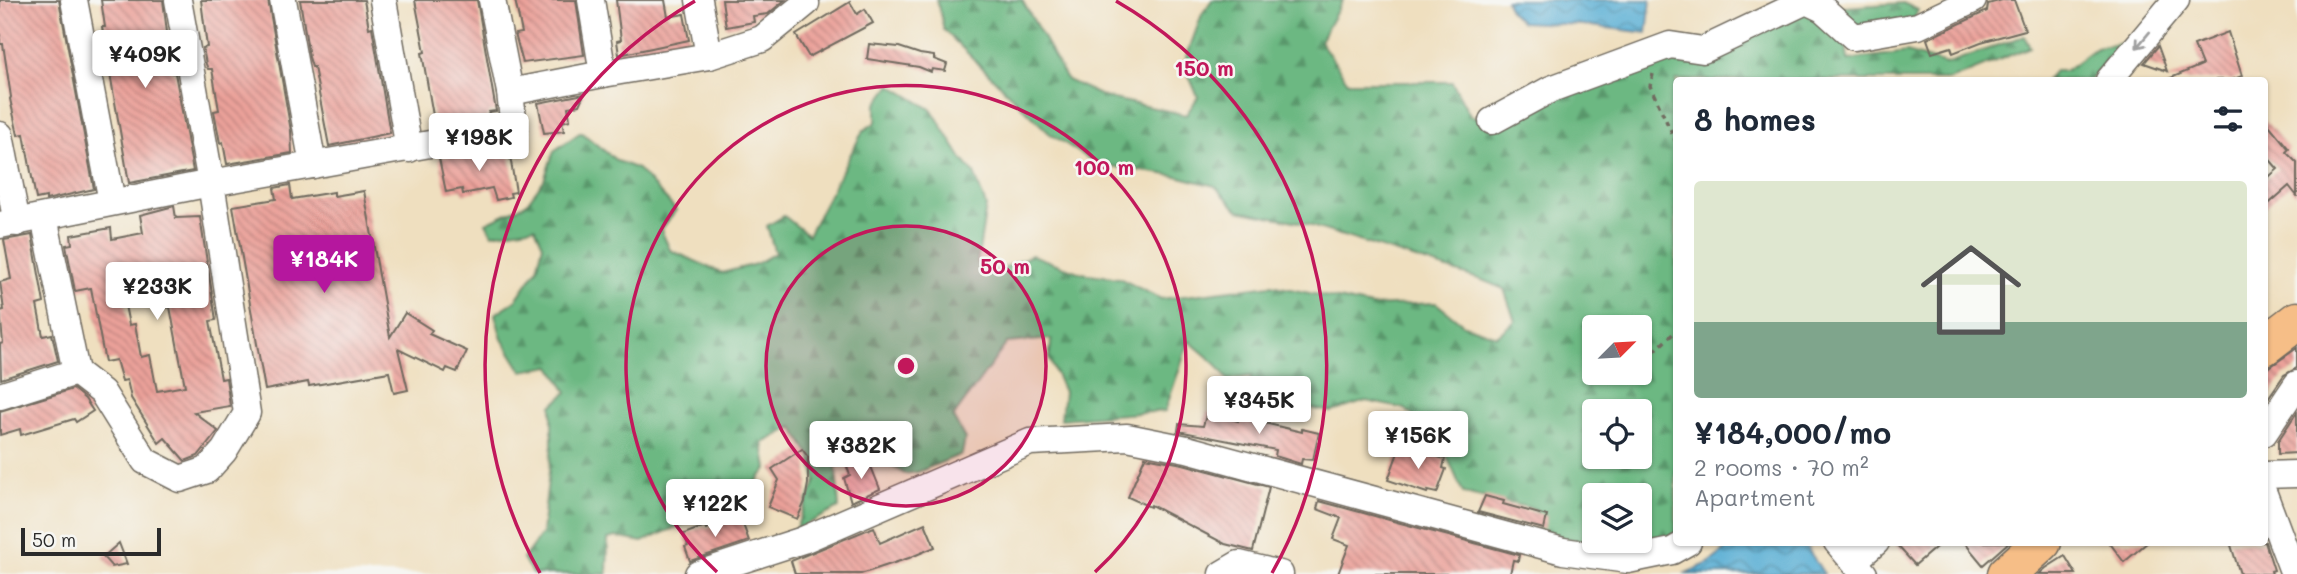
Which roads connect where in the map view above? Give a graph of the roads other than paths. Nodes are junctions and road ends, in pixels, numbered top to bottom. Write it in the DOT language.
graph roads {
  1 [pos="74,0"];
  2 [pos="178,0"];
  3 [pos="283,0"];
  4 [pos="383,0"];
  5 [pos="492,0"];
  6 [pos="591,0"];
  7 [pos="699,0"];
  8 [pos="805,0"];
  9 [pos="1973,0"];
  10 [pos="2176,0"];
  11 [pos="709,57"];
  12 [pos="603,74"];
  13 [pos="2112,77"];
  14 [pos="510,92"];
  15 [pos="1492,121"];
  16 [pos="0,135"];
  17 [pos="409,149"];
  18 [pos="313,165"];
  19 [pos="211,183"];
  20 [pos="112,202"];
  21 [pos="44,217"];
  22 [pos="8,224"];
  23 [pos="2297,321"];
  24 [pos="2268,342"];
  25 [pos="76,372"];
  26 [pos="2297,384"];
  27 [pos="0,396"];
  28 [pos="2268,427"];
  29 [pos="2297,474"];
  30 [pos="2268,475"];
  31 [pos="2268,505"];
  32 [pos="1681,546"];
  33 [pos="1870,546"];
  34 [pos="2038,546"];
  35 [pos="1851,559"];
  36 [pos="698,574"];
  37 [pos="1222,574"];
  38 [pos="1280,574"];
  39 [pos="2007,574"];
  40 [pos="2294,574"];
  1 -- 20 [label="street"];
  2 -- 19 [label="street"];
  3 -- 18 [label="street"];
  4 -- 17 [label="street"];
  5 -- 14 [label="street"];
  6 -- 12 [label="street"];
  7 -- 11 [label="street"];
  8 -- 11 [label="street"];
  9 -- 15 [label="street"];
  10 -- 13 [label="street, one-way"];
  11 -- 12 [label="street"];
  12 -- 14 [label="street"];
  14 -- 17 [label="street"];
  16 -- 22 [label="street"];
  17 -- 18 [label="street"];
  18 -- 19 [label="street"];
  19 -- 20 [label="street"];
  19 -- 25 [label="street"];
  20 -- 21 [label="street"];
  21 -- 22 [label="street"];
  21 -- 25 [label="street"];
  23 -- 24 [label="highway"];
  25 -- 27 [label="street"];
  26 -- 28 [label="street"];
  29 -- 30 [label="street"];
  31 -- 40 [label="street"];
  32 -- 36 [label="street"];
  33 -- 35 [label="street"];
  34 -- 39 [label="highway"];
  37 -- 38 [label="street"];
}
